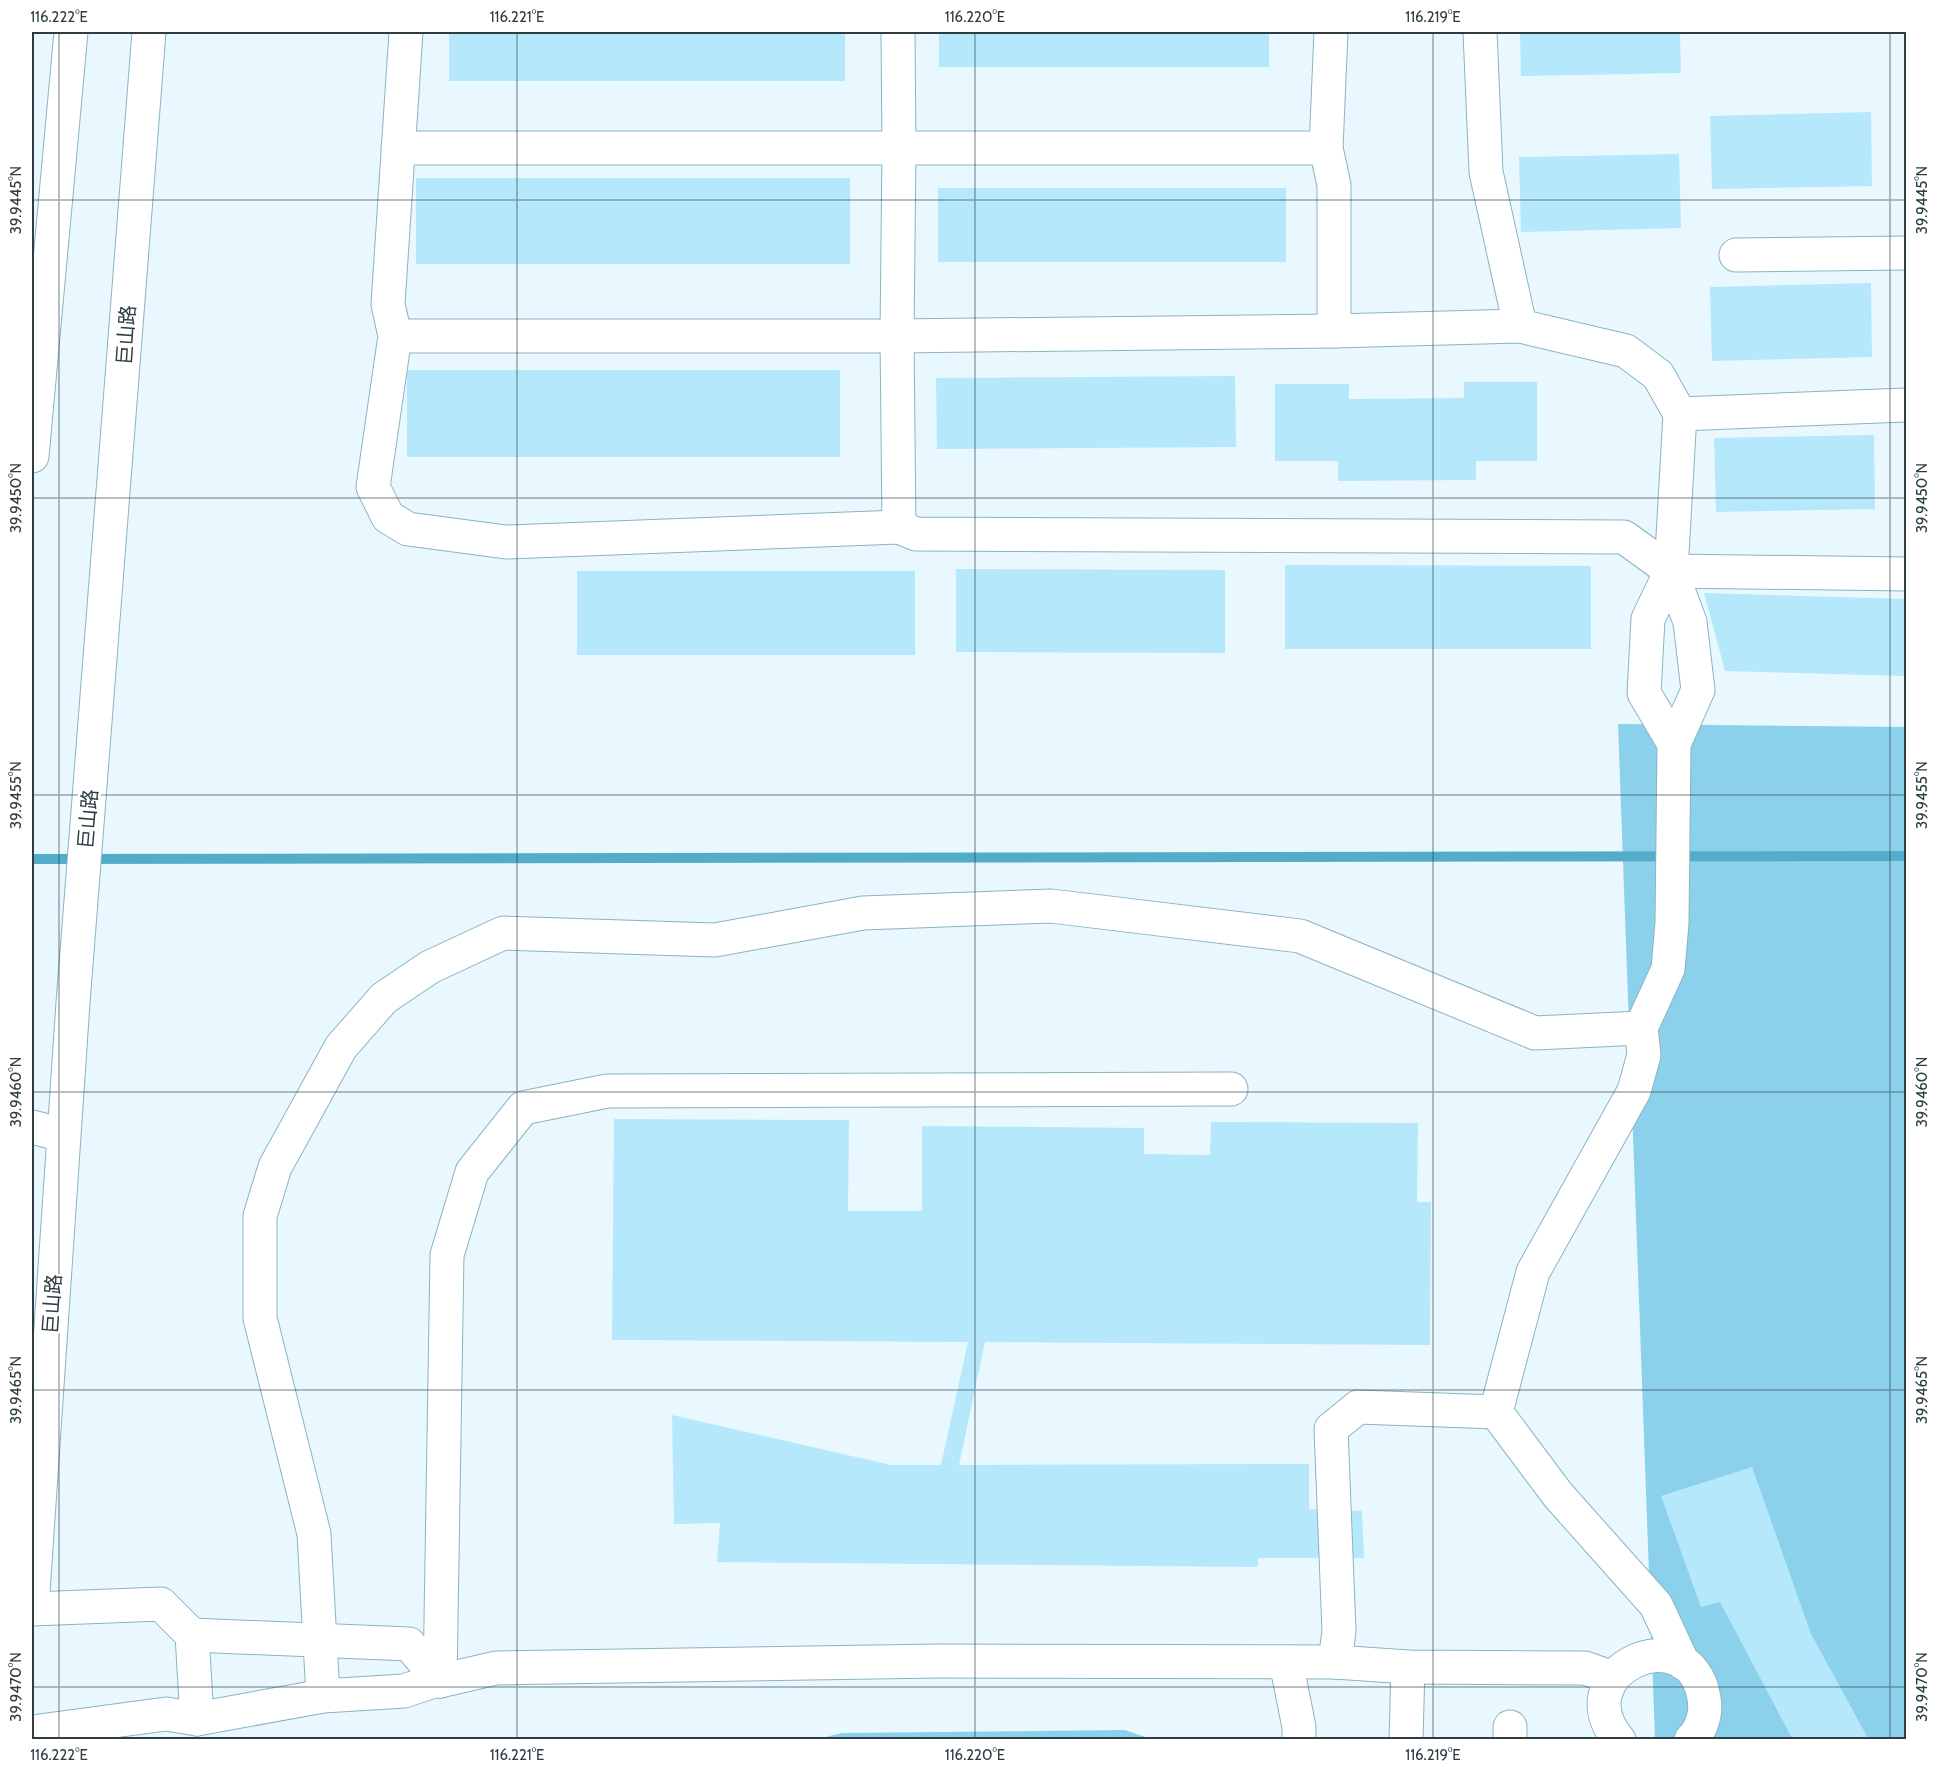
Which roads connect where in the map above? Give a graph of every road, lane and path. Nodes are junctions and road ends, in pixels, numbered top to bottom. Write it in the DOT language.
graph roads {
  1 [pos="71,32"];
  2 [pos="149,32"];
  3 [pos="406,32"];
  4 [pos="898,32"];
  5 [pos="1331,32"];
  6 [pos="1480,32"];
  7 [pos="398,148"];
  8 [pos="899,148"];
  9 [pos="1326,148"];
  10 [pos="1906,253"];
  11 [pos="1736,255"];
  12 [pos="1520,326"];
  13 [pos="1334,331"];
  14 [pos="395,336"];
  15 [pos="897,336"];
  16 [pos="1906,405"];
  17 [pos="1680,414"];
  18 [pos="32,456"];
  19 [pos="899,527"];
  20 [pos="1671,571"];
  21 [pos="1906,574"];
  22 [pos="1674,744"];
  23 [pos="1641,1028"];
  24 [pos="1231,1089"];
  25 [pos="32,1127"];
  26 [pos="63,1135"];
  27 [pos="1496,1412"];
  28 [pos="32,1608"];
  29 [pos="192,1635"];
  30 [pos="320,1640"];
  31 [pos="1286,1662"];
  32 [pos="1335,1662"];
  33 [pos="1683,1663"];
  34 [pos="1408,1667"];
  35 [pos="1613,1678"];
  36 [pos="440,1681"];
  37 [pos="323,1696"];
  38 [pos="197,1719"];
  39 [pos="32,1732"];
  40 [pos="1612,1737"];
  41 [pos="1299,1740"];
  42 [pos="1406,1740"];
  43 [pos="1691,1740"];
  1 -- 18 [label="street"];
  2 -- 26 [label="street, 巨山路"];
  3 -- 7 [label="street"];
  4 -- 8 [label="street"];
  5 -- 9 [label="street"];
  6 -- 12 [label="street"];
  7 -- 8 [label="street"];
  7 -- 14 [label="street"];
  8 -- 9 [label="street"];
  8 -- 15 [label="street"];
  9 -- 13 [label="street"];
  10 -- 11 [label="street"];
  12 -- 13 [label="street"];
  12 -- 17 [label="street"];
  13 -- 15 [label="street"];
  14 -- 15 [label="street"];
  14 -- 19 [label="street"];
  15 -- 19 [label="street"];
  16 -- 17 [label="street"];
  17 -- 20 [label="street"];
  19 -- 20 [label="street"];
  20 -- 21 [label="street"];
  20 -- 22 [label="street"];
  20 -- 22 [label="street"];
  22 -- 23 [label="street"];
  23 -- 27 [label="street"];
  23 -- 30 [label="street"];
  24 -- 36 [label="street"];
  25 -- 26 [label="street"];
  26 -- 28 [label="street, 巨山路"];
  27 -- 32 [label="street"];
  27 -- 33 [label="street"];
  28 -- 29 [label="street"];
  29 -- 30 [label="street"];
  29 -- 38 [label="street"];
  30 -- 36 [label="street"];
  30 -- 37 [label="street"];
  31 -- 32 [label="street"];
  31 -- 36 [label="street"];
  31 -- 41 [label="street"];
  32 -- 34 [label="street"];
  33 -- 35 [label="street"];
  33 -- 43 [label="street"];
  34 -- 35 [label="street"];
  34 -- 42 [label="street"];
  35 -- 40 [label="street"];
  36 -- 37 [label="street"];
  37 -- 38 [label="street"];
  38 -- 39 [label="street"];
}
